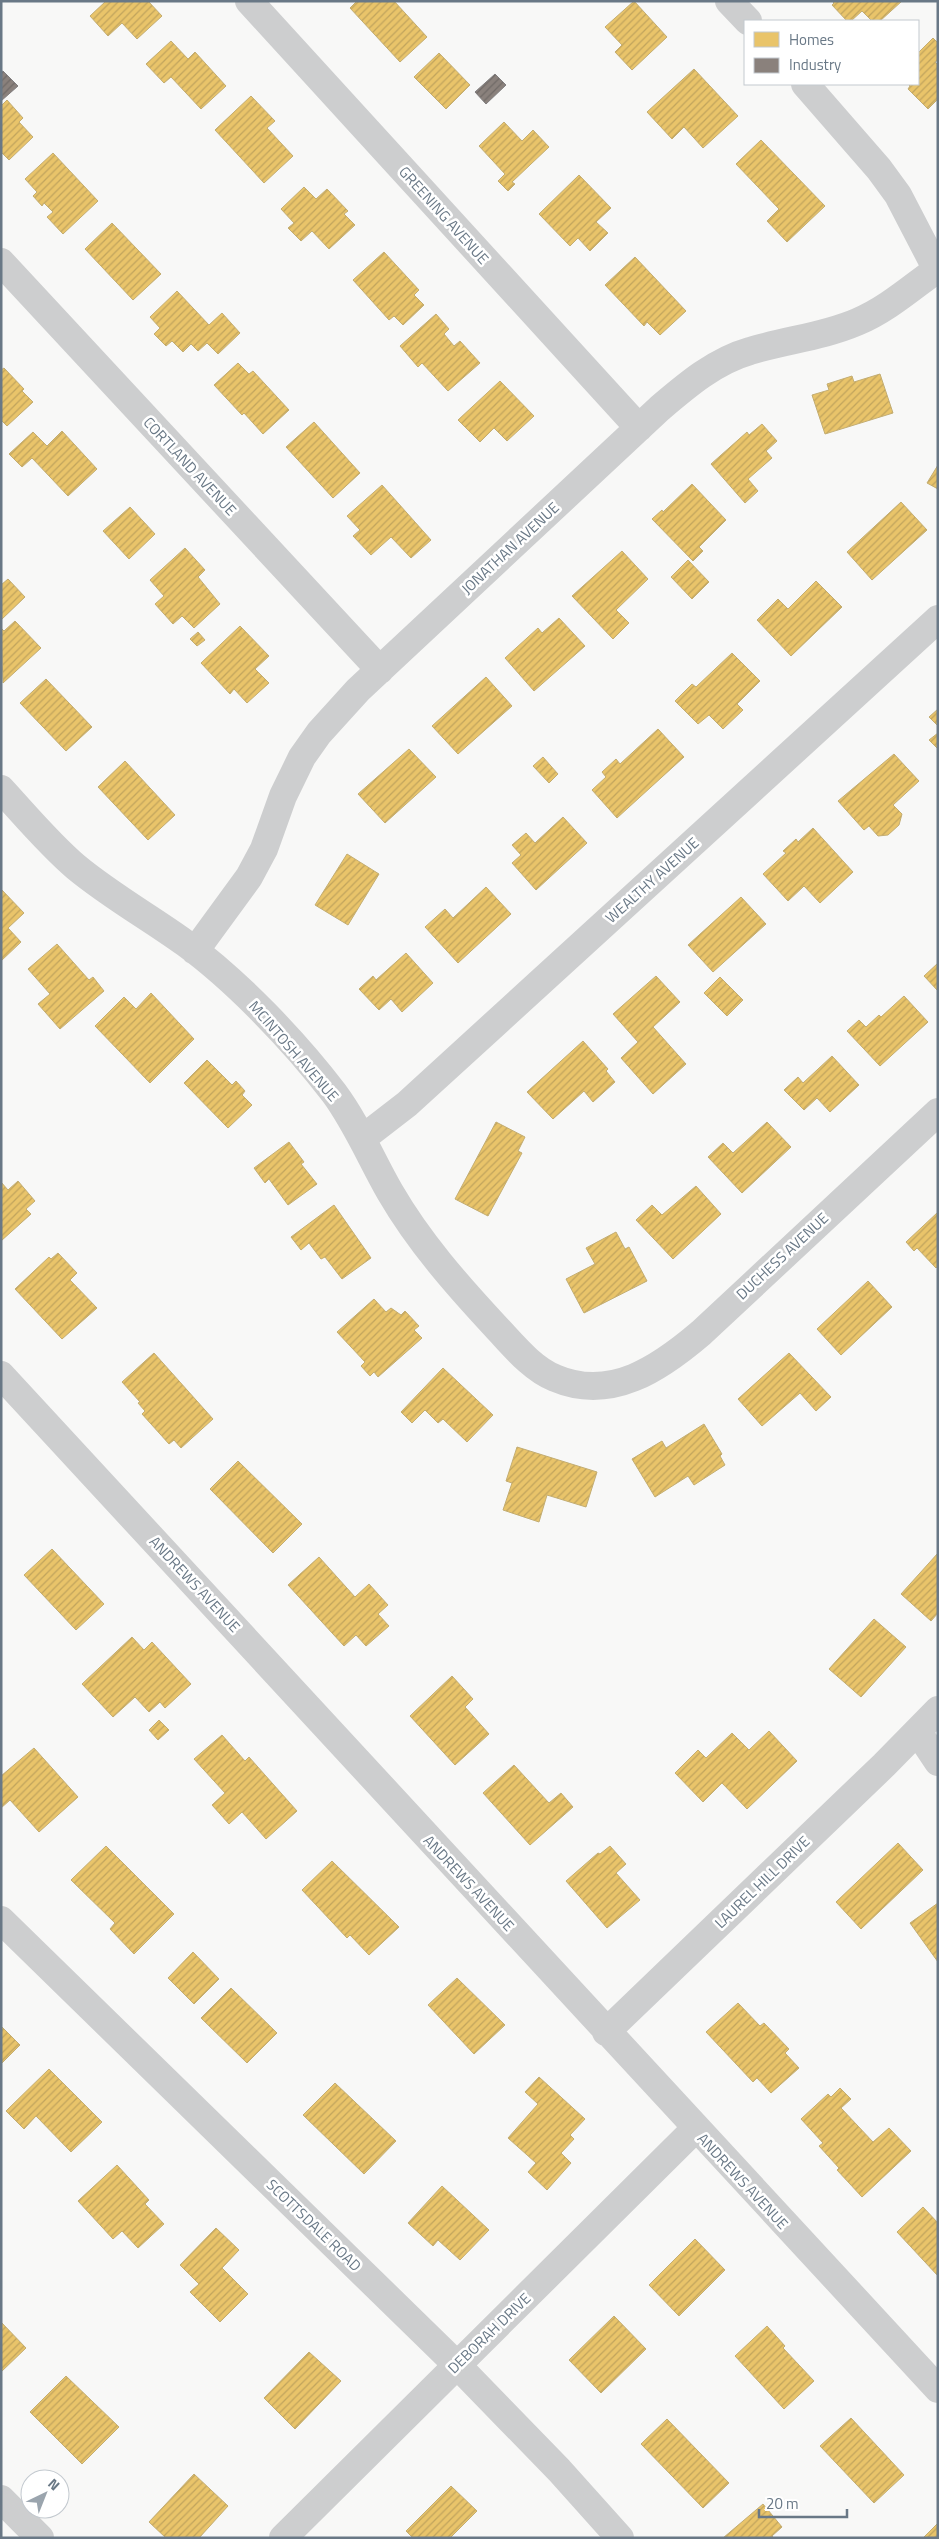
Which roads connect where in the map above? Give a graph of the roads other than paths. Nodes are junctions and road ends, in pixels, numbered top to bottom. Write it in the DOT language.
graph roads {
  1 [pos="249,1"];
  2 [pos="730,1"];
  3 [pos="747,20"];
  4 [pos="806,85"];
  5 [pos="1,262"];
  6 [pos="937,271"];
  7 [pos="639,428"];
  8 [pos="938,619"];
  9 [pos="380,670"];
  10 [pos="1,789"];
  11 [pos="195,951"];
  12 [pos="938,1112"];
  13 [pos="363,1138"];
  14 [pos="1,1375"];
  15 [pos="615,1384"];
  16 [pos="938,1710"];
  17 [pos="918,1732"];
  18 [pos="938,1762"];
  19 [pos="1,1920"];
  20 [pos="606,2032"];
  21 [pos="695,2129"];
  22 [pos="456,2364"];
  23 [pos="938,2389"];
  24 [pos="1,2499"];
  25 [pos="40,2538"];
  26 [pos="283,2538"];
  27 [pos="620,2538"];
  1 -- 7 [label="street, GREENING AVENUE"];
  2 -- 3 [label="street"];
  4 -- 6 [label="street"];
  5 -- 9 [label="street, CORTLAND AVENUE"];
  6 -- 7 [label="street, JONATHAN AVENUE"];
  7 -- 9 [label="street, JONATHAN AVENUE"];
  8 -- 13 [label="street, WEALTHY AVENUE"];
  9 -- 11 [label="street, JONATHAN AVENUE"];
  10 -- 11 [label="street, MCINTOSH AVENUE"];
  11 -- 13 [label="street, MCINTOSH AVENUE"];
  12 -- 15 [label="street, DUCHESS AVENUE"];
  13 -- 15 [label="street, MCINTOSH AVENUE"];
  14 -- 20 [label="street, ANDREWS AVENUE"];
  16 -- 17 [label="street, LAUREL HILL DRIVE"];
  17 -- 18 [label="street"];
  17 -- 20 [label="street, LAUREL HILL DRIVE"];
  19 -- 22 [label="street, SCOTTSDALE ROAD"];
  20 -- 21 [label="street, ANDREWS AVENUE"];
  21 -- 22 [label="street, DEBORAH DRIVE"];
  21 -- 23 [label="street, ANDREWS AVENUE"];
  22 -- 26 [label="street, DEBORAH DRIVE"];
  22 -- 27 [label="street, SCOTTSDALE ROAD"];
  24 -- 25 [label="street"];
}
